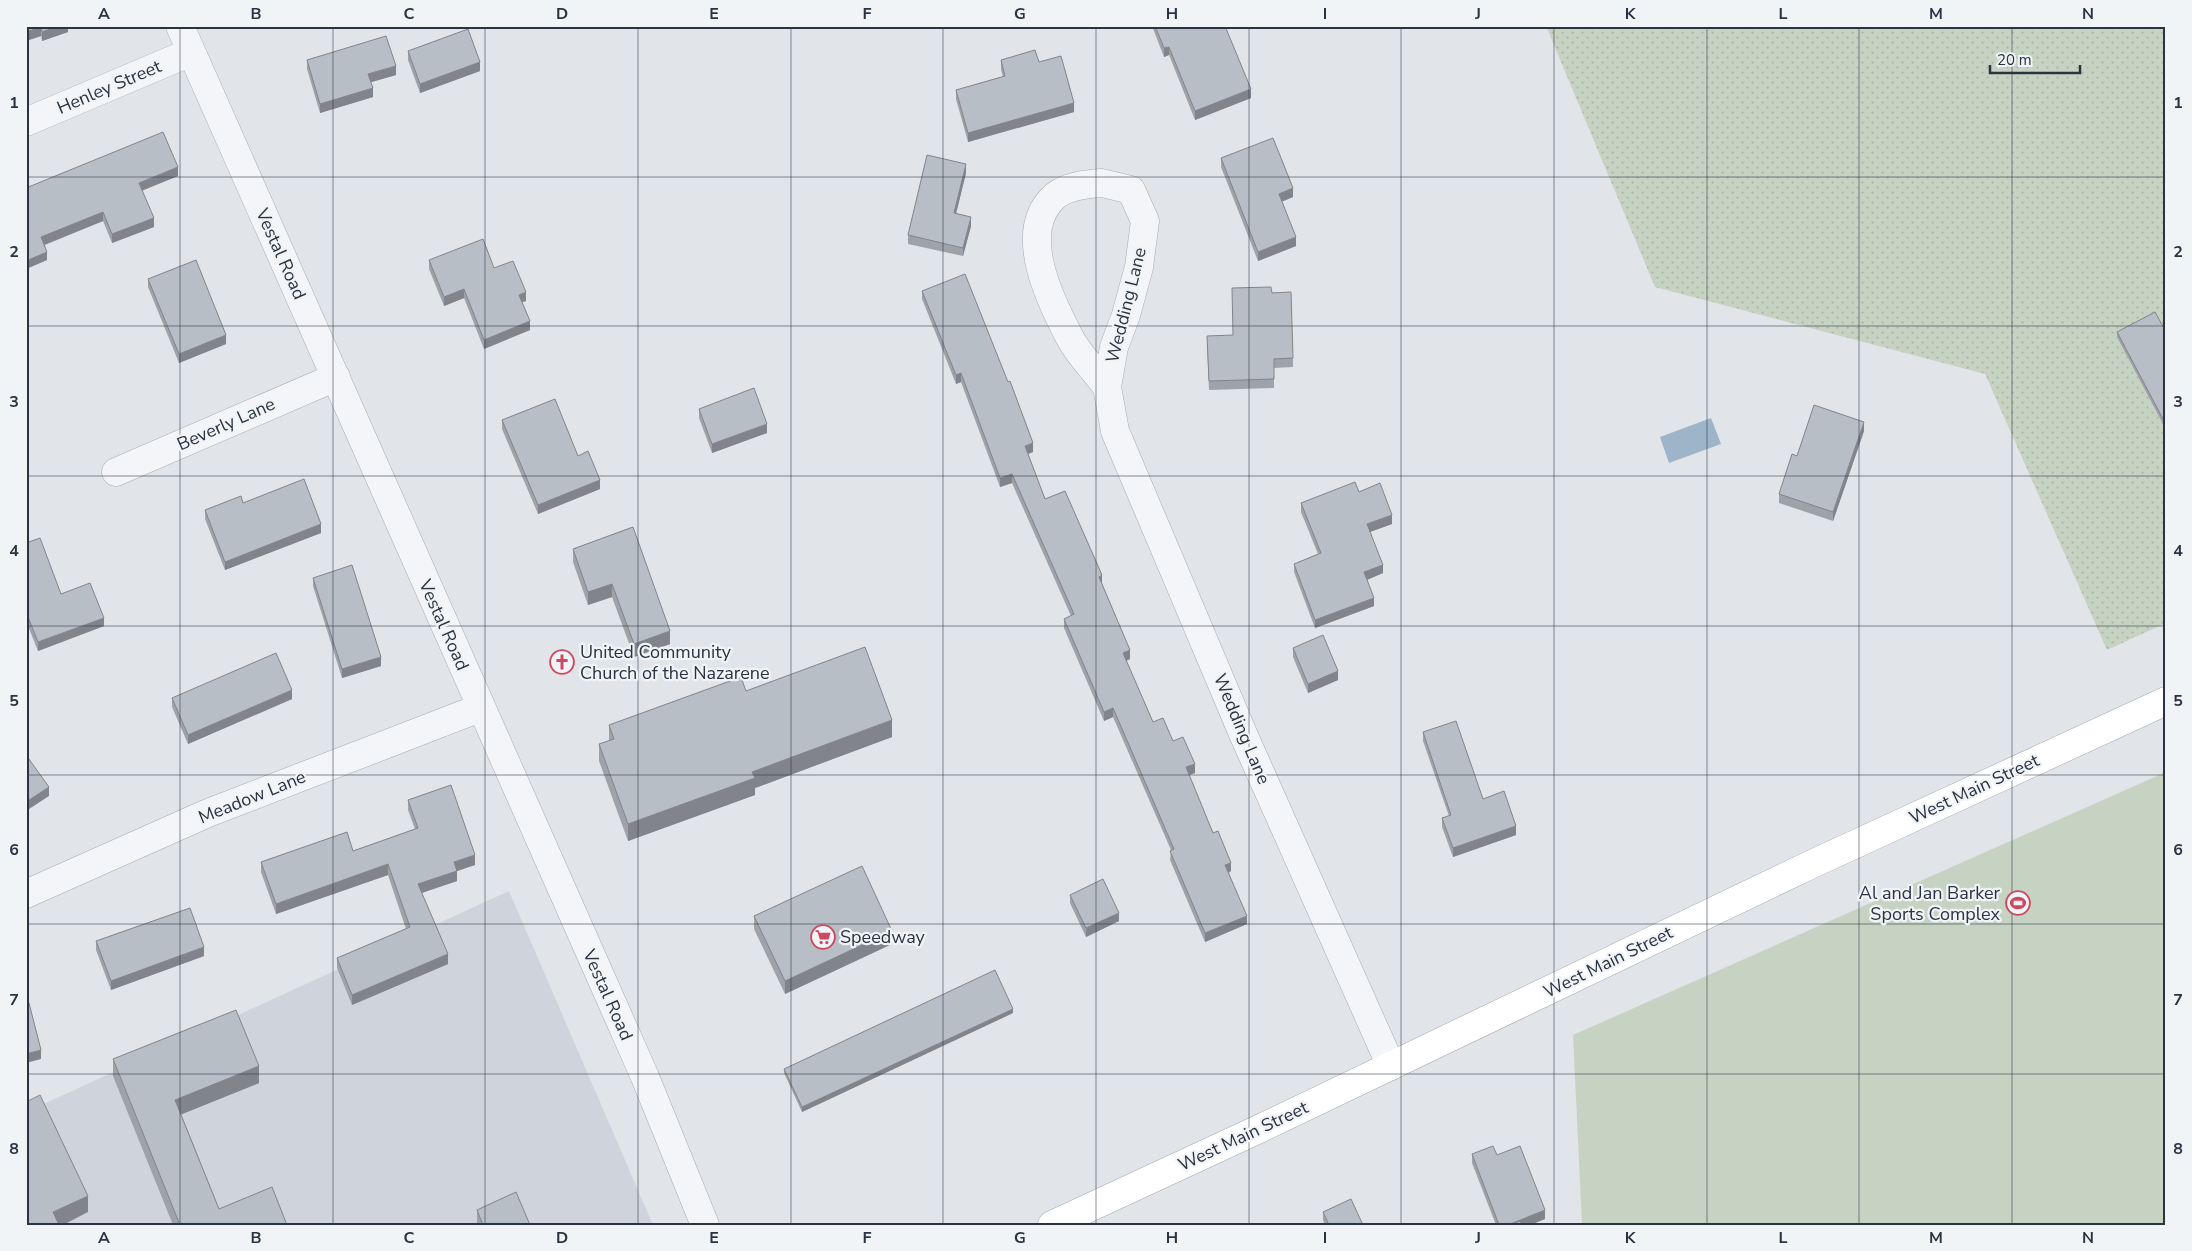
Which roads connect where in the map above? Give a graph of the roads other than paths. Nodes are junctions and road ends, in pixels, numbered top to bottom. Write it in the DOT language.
graph roads {
  1 [pos="180,26"];
  2 [pos="191,52"];
  3 [pos="26,122"];
  4 [pos="336,377"];
  5 [pos="1107,387"];
  6 [pos="116,472"];
  7 [pos="2166,700"];
  8 [pos="480,708"];
  9 [pos="26,894"];
  10 [pos="1391,1066"];
  11 [pos="705,1225"];
  12 [pos="1052,1225"];
  1 -- 2 [label="street, Vestal Road"];
  2 -- 3 [label="street, Henley Street"];
  2 -- 4 [label="street, Vestal Road"];
  4 -- 6 [label="street, Beverly Lane"];
  4 -- 8 [label="street, Vestal Road"];
  5 -- 5 [label="street, Wedding Lane"];
  5 -- 10 [label="street, Wedding Lane"];
  7 -- 10 [label="main road, West Main Street"];
  8 -- 9 [label="street, Meadow Lane"];
  8 -- 11 [label="street, Vestal Road"];
  10 -- 12 [label="main road, West Main Street"];
}
